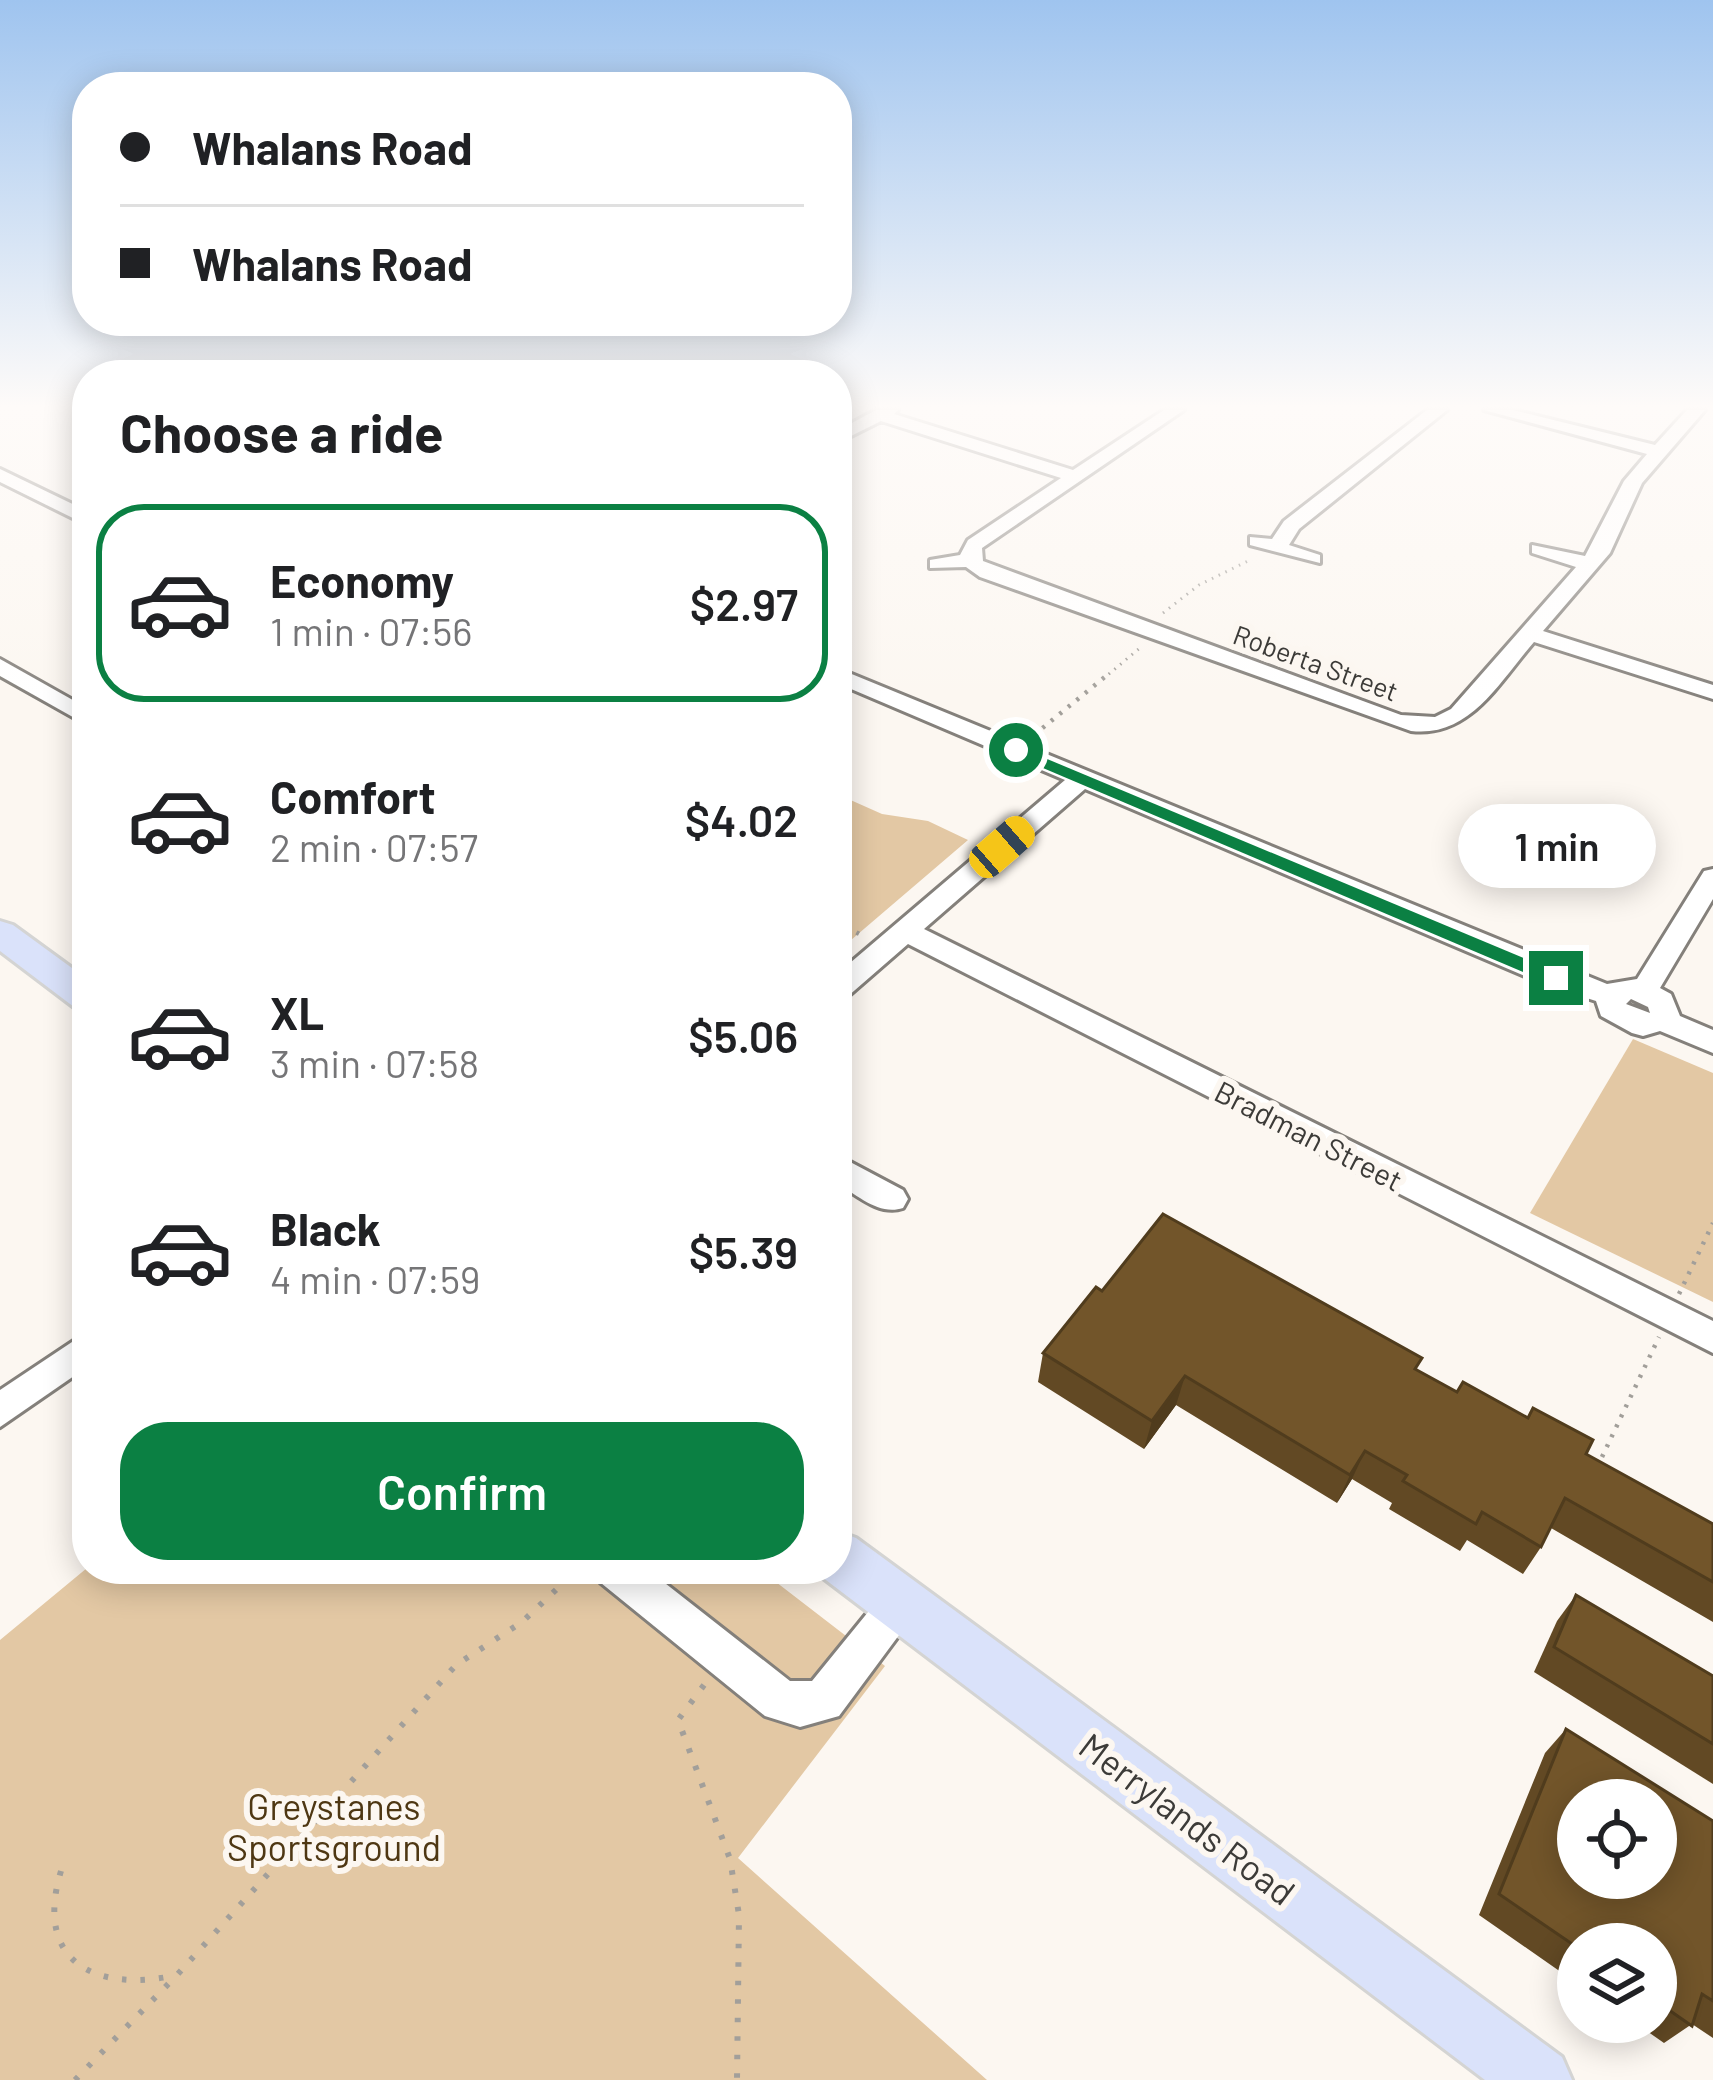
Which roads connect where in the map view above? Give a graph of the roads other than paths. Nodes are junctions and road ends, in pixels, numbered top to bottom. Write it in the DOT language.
graph roads {
  1 [pos="1029,507"];
  2 [pos="1314,507"];
  3 [pos="1623,507"];
  4 [pos="1539,549"];
  5 [pos="1313,559"];
  6 [pos="971,560"];
  7 [pos="937,564"];
  8 [pos="1589,564"];
  9 [pos="1528,633"];
  10 [pos="5,675"];
  11 [pos="852,681"];
  12 [pos="1713,692"];
  13 [pos="72,710"];
  14 [pos="1082,778"];
  15 [pos="1713,877"];
  16 [pos="905,931"];
  17 [pos="0,933"];
  18 [pos="852,977"];
  19 [pos="72,987"];
  20 [pos="1644,991"];
  21 [pos="1609,995"];
  22 [pos="1664,1021"];
  23 [pos="1713,1042"];
  24 [pos="852,1176"];
  25 [pos="891,1199"];
  26 [pos="1713,1338"];
  27 [pos="72,1358"];
  28 [pos="0,1411"];
  29 [pos="852,1567"];
  30 [pos="634,1584"];
  31 [pos="901,1604"];
  32 [pos="1539,2080"];
  1 -- 6 [label="street"];
  2 -- 5 [label="street"];
  3 -- 8 [label="street, Roberta Street"];
  4 -- 8 [label="street"];
  6 -- 7 [label="street"];
  6 -- 9 [label="street, Roberta Street"];
  8 -- 9 [label="street, Roberta Street"];
  9 -- 12 [label="street"];
  10 -- 13 [label="street"];
  11 -- 14 [label="street"];
  14 -- 16 [label="street"];
  14 -- 21 [label="street"];
  15 -- 20 [label="street"];
  16 -- 18 [label="street"];
  16 -- 26 [label="street, Bradman Street"];
  17 -- 19 [label="main road"];
  20 -- 21 [label="street"];
  20 -- 22 [label="street"];
  21 -- 22 [label="street"];
  22 -- 23 [label="street"];
  24 -- 25 [label="street"];
  27 -- 28 [label="street"];
  29 -- 31 [label="main road, Merrylands Road"];
  30 -- 31 [label="street"];
  31 -- 32 [label="main road, Merrylands Road"];
}
